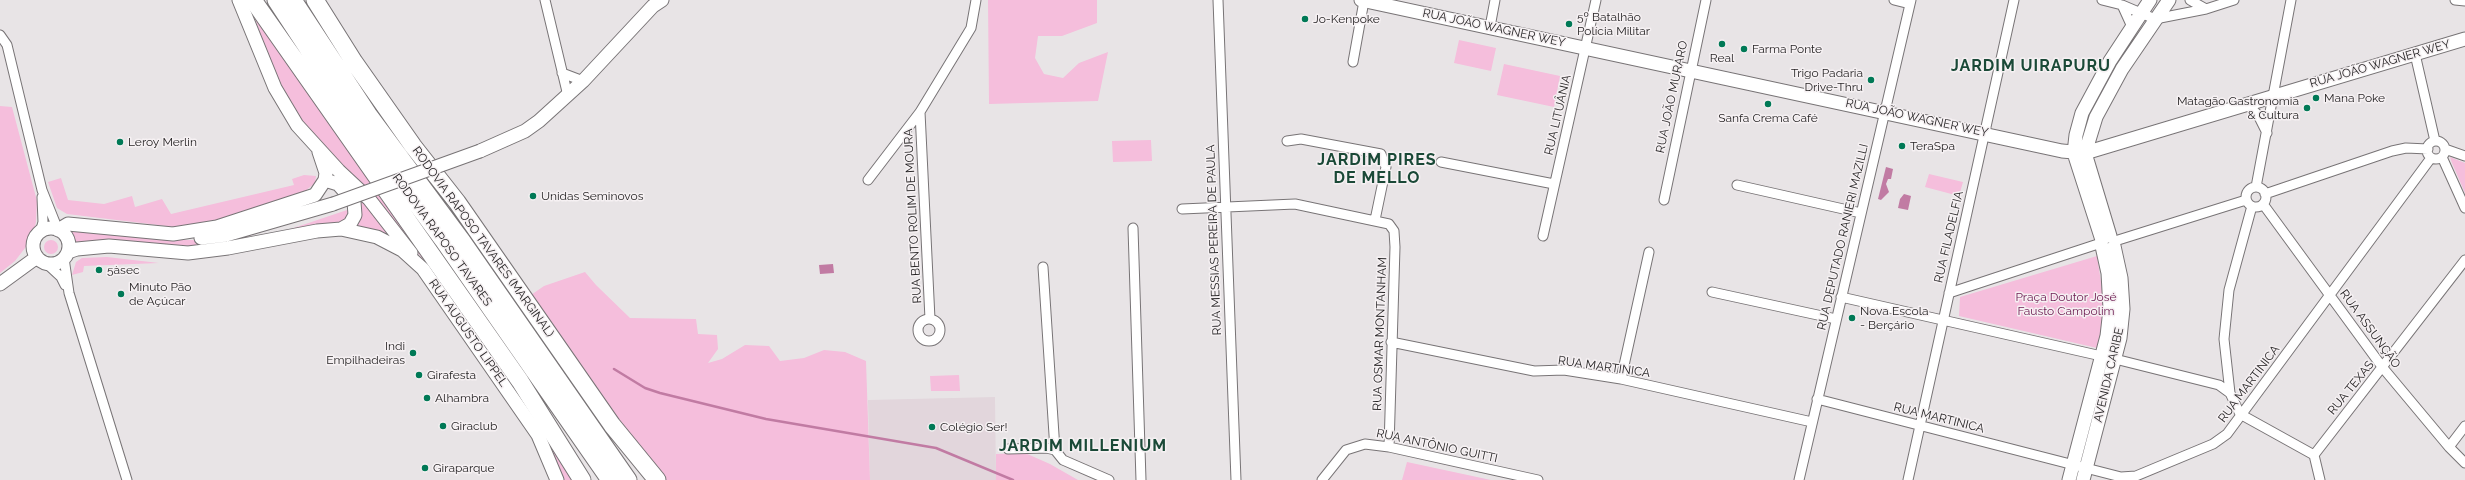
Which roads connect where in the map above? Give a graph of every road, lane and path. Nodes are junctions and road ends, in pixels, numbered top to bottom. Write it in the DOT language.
graph roads {
  1 [pos="240,0"];
  2 [pos="253,0"];
  3 [pos="276,0"];
  4 [pos="294,0"];
  5 [pos="315,0"];
  6 [pos="545,0"];
  7 [pos="976,0"];
  8 [pos="1218,0"];
  9 [pos="1362,0"];
  10 [pos="1495,0"];
  11 [pos="1596,0"];
  12 [pos="1706,0"];
  13 [pos="1894,0"];
  14 [pos="2014,0"];
  15 [pos="2102,0"];
  16 [pos="2150,0"];
  17 [pos="2168,0"];
  18 [pos="2190,0"];
  19 [pos="2234,0"];
  20 [pos="2291,0"];
  21 [pos="2455,0"];
  22 [pos="655,2"];
  23 [pos="1910,2"];
  24 [pos="2465,2"];
  25 [pos="2122,5"];
  26 [pos="2206,9"];
  27 [pos="2142,12"];
  28 [pos="2155,19"];
  29 [pos="1490,27"];
  30 [pos="2132,27"];
  31 [pos="0,35"];
  32 [pos="2465,39"];
  33 [pos="1585,48"];
  34 [pos="2415,54"];
  35 [pos="1353,62"];
  36 [pos="1689,70"];
  37 [pos="562,72"];
  38 [pos="583,81"];
  39 [pos="568,96"];
  40 [pos="2273,96"];
  41 [pos="2244,105"];
  42 [pos="1885,111"];
  43 [pos="920,112"];
  44 [pos="1985,133"];
  45 [pos="2267,133"];
  46 [pos="1287,141"];
  47 [pos="2435,142"];
  48 [pos="318,148"];
  49 [pos="2428,149"];
  50 [pos="2080,153"];
  51 [pos="2443,153"];
  52 [pos="2465,156"];
  53 [pos="2432,158"];
  54 [pos="1442,162"];
  55 [pos="325,180"];
  56 [pos="868,180"];
  57 [pos="1554,184"];
  58 [pos="1738,185"];
  59 [pos="2256,187"];
  60 [pos="42,190"];
  61 [pos="2265,194"];
  62 [pos="1664,200"];
  63 [pos="2249,203"];
  64 [pos="2263,204"];
  65 [pos="330,205"];
  66 [pos="1225,206"];
  67 [pos="2465,208"];
  68 [pos="1182,209"];
  69 [pos="1861,213"];
  70 [pos="1375,220"];
  71 [pos="63,227"];
  72 [pos="1133,228"];
  73 [pos="340,229"];
  74 [pos="40,233"];
  75 [pos="173,234"];
  76 [pos="1544,236"];
  77 [pos="2107,242"];
  78 [pos="228,248"];
  79 [pos="1649,252"];
  80 [pos="66,255"];
  81 [pos="42,260"];
  82 [pos="2465,260"];
  83 [pos="1043,267"];
  84 [pos="423,269"];
  85 [pos="0,284"];
  86 [pos="1712,292"];
  87 [pos="69,293"];
  88 [pos="1949,293"];
  89 [pos="2330,295"];
  90 [pos="1841,296"];
  91 [pos="930,319"];
  92 [pos="1836,319"];
  93 [pos="1942,321"];
  94 [pos="1391,342"];
  95 [pos="2101,356"];
  96 [pos="2115,359"];
  97 [pos="2383,368"];
  98 [pos="1621,379"];
  99 [pos="2230,393"];
  100 [pos="569,395"];
  101 [pos="1817,399"];
  102 [pos="2240,414"];
  103 [pos="1812,422"];
  104 [pos="1920,425"];
  105 [pos="2465,426"];
  106 [pos="1389,447"];
  107 [pos="2449,447"];
  108 [pos="1008,449"];
  109 [pos="1055,450"];
  110 [pos="2314,455"];
  111 [pos="2465,463"];
  112 [pos="2073,464"];
  113 [pos="2085,474"];
  114 [pos="126,480"];
  115 [pos="557,480"];
  116 [pos="582,480"];
  117 [pos="610,480"];
  118 [pos="628,480"];
  119 [pos="636,480"];
  120 [pos="657,480"];
  121 [pos="1109,480"];
  122 [pos="1141,480"];
  123 [pos="1236,480"];
  124 [pos="1322,480"];
  125 [pos="1538,480"];
  126 [pos="1799,480"];
  127 [pos="1908,480"];
  128 [pos="2069,480"];
  129 [pos="2320,480"];
  1 -- 48 [label="main road"];
  2 -- 116 [label="highway"];
  3 -- 117 [label="highway, RODOVIA RAPOSO TAVARES"];
  4 -- 100 [label="highway, RODOVIA RAPOSO TAVARES"];
  5 -- 120 [label="highway, RODOVIA RAPOSO TAVARES (MARGINAL)"];
  6 -- 37 [label="street"];
  7 -- 43 [label="street"];
  8 -- 66 [label="street, RUA MESSIAS PEREIRA DE PAULA"];
  9 -- 29 [label="main road, RUA JOÃO WAGNER WEY"];
  9 -- 35 [label="street"];
  10 -- 29 [label="street"];
  11 -- 33 [label="street, RUA LITUÂNIA"];
  12 -- 36 [label="street, RUA JOÃO MURARO"];
  13 -- 23 [label="street"];
  14 -- 44 [label="street, RUA FILADELFIA"];
  15 -- 25 [label="street"];
  16 -- 27 [label="main road, AVENIDA CARIBE"];
  17 -- 28 [label="main road"];
  18 -- 26 [label="street"];
  19 -- 26 [label="street"];
  20 -- 40 [label="street"];
  21 -- 24 [label="street"];
  22 -- 38 [label="main road"];
  23 -- 42 [label="street, RUA DEPUTADO RANIERI MAZILLI"];
  25 -- 27 [label="street"];
  25 -- 30 [label="street"];
  26 -- 28 [label="street"];
  27 -- 28 [label="street"];
  27 -- 30 [label="main road, AVENIDA CARIBE"];
  28 -- 50 [label="main road"];
  29 -- 33 [label="main road, RUA JOÃO WAGNER WEY"];
  30 -- 50 [label="main road, AVENIDA CARIBE"];
  31 -- 60 [label="street"];
  32 -- 34 [label="main road, RUA JOÃO WAGNER WEY"];
  33 -- 36 [label="main road, RUA JOÃO WAGNER WEY"];
  33 -- 57 [label="street, RUA LITUÂNIA"];
  34 -- 40 [label="main road, RUA JOÃO WAGNER WEY"];
  34 -- 47 [label="street"];
  36 -- 42 [label="main road, RUA JOÃO WAGNER WEY"];
  36 -- 62 [label="street, RUA JOÃO MURARO"];
  37 -- 38 [label="street"];
  37 -- 39 [label="street"];
  38 -- 39 [label="main road"];
  39 -- 65 [label="main road, bridge"];
  40 -- 41 [label="main road, RUA JOÃO WAGNER WEY"];
  40 -- 45 [label="street"];
  41 -- 45 [label="street"];
  41 -- 50 [label="main road, RUA JOÃO WAGNER WEY"];
  42 -- 44 [label="main road, RUA JOÃO WAGNER WEY"];
  42 -- 69 [label="street, RUA DEPUTADO RANIERI MAZILLI"];
  43 -- 56 [label="street"];
  43 -- 91 [label="street, RUA BENTO ROLIM DE MOURA"];
  44 -- 50 [label="main road, RUA JOÃO WAGNER WEY"];
  44 -- 88 [label="street, RUA FILADELFIA"];
  45 -- 59 [label="street"];
  46 -- 70 [label="street"];
  47 -- 49 [label="street"];
  47 -- 51 [label="street"];
  48 -- 55 [label="main road"];
  48 -- 84 [label="main road"];
  49 -- 53 [label="street"];
  49 -- 61 [label="street"];
  50 -- 77 [label="main road, AVENIDA CARIBE"];
  51 -- 52 [label="street"];
  51 -- 53 [label="street"];
  51 -- 67 [label="street"];
  53 -- 89 [label="street, RUA MARTINICA"];
  54 -- 57 [label="street"];
  55 -- 73 [label="main road"];
  55 -- 75 [label="main road"];
  57 -- 76 [label="street, RUA LITUÂNIA"];
  58 -- 69 [label="street"];
  59 -- 61 [label="street"];
  59 -- 63 [label="street"];
  60 -- 71 [label="street"];
  60 -- 74 [label="street"];
  61 -- 64 [label="street"];
  63 -- 64 [label="street"];
  63 -- 77 [label="street"];
  63 -- 99 [label="street"];
  64 -- 89 [label="street, RUA ASSUNÇÃO"];
  65 -- 75 [label="main road"];
  65 -- 78 [label="main road, RUA AUGUSTO LIPPEL"];
  66 -- 68 [label="street"];
  66 -- 70 [label="street"];
  66 -- 123 [label="street, RUA MESSIAS PEREIRA DE PAULA"];
  69 -- 90 [label="street, RUA DEPUTADO RANIERI MAZILLI"];
  70 -- 94 [label="street, RUA OSMAR MONTANHAM"];
  71 -- 74 [label="main road"];
  71 -- 75 [label="main road"];
  71 -- 80 [label="main road"];
  72 -- 122 [label="street"];
  73 -- 78 [label="main road, RUA AUGUSTO LIPPEL"];
  73 -- 84 [label="main road, RUA AUGUSTO LIPPEL"];
  74 -- 81 [label="main road"];
  77 -- 88 [label="street"];
  77 -- 95 [label="main road, AVENIDA CARIBE"];
  77 -- 96 [label="main road, AVENIDA CARIBE"];
  78 -- 80 [label="main road, RUA AUGUSTO LIPPEL"];
  79 -- 98 [label="street"];
  80 -- 81 [label="main road"];
  80 -- 87 [label="street"];
  81 -- 85 [label="main road"];
  81 -- 87 [label="street"];
  82 -- 97 [label="street, RUA TEXAS"];
  83 -- 109 [label="street"];
  84 -- 115 [label="main road, RUA AUGUSTO LIPPEL"];
  86 -- 92 [label="street"];
  87 -- 114 [label="street"];
  88 -- 93 [label="street, RUA FILADELFIA"];
  89 -- 97 [label="street, RUA ASSUNÇÃO"];
  89 -- 102 [label="street, RUA MARTINICA"];
  90 -- 92 [label="street, RUA DEPUTADO RANIERI MAZILLI"];
  90 -- 93 [label="street"];
  92 -- 101 [label="street, RUA DEPUTADO RANIERI MAZILLI"];
  93 -- 95 [label="street"];
  93 -- 104 [label="street, RUA FILADELFIA"];
  94 -- 98 [label="street, RUA MARTINICA"];
  94 -- 106 [label="street, RUA OSMAR MONTANHAM"];
  95 -- 96 [label="street"];
  95 -- 112 [label="main road, AVENIDA CARIBE"];
  96 -- 99 [label="street"];
  96 -- 113 [label="main road, AVENIDA CARIBE"];
  97 -- 107 [label="street, RUA ASSUNÇÃO"];
  97 -- 110 [label="street, RUA TEXAS"];
  98 -- 103 [label="street, RUA MARTINICA"];
  99 -- 102 [label="street"];
  100 -- 118 [label="highway, RODOVIA RAPOSO TAVARES"];
  100 -- 119 [label="highway"];
  101 -- 103 [label="street, RUA DEPUTADO RANIERI MAZILLI"];
  101 -- 104 [label="street, RUA MARTINICA"];
  102 -- 110 [label="street"];
  102 -- 113 [label="street, RUA MARTINICA"];
  103 -- 126 [label="street, RUA DEPUTADO RANIERI MAZILLI"];
  104 -- 112 [label="street, RUA MARTINICA"];
  104 -- 127 [label="street, RUA FILADELFIA"];
  105 -- 107 [label="street"];
  106 -- 124 [label="street, RUA ANTÔNIO GUITTI"];
  106 -- 125 [label="street, RUA ANTÔNIO GUITTI"];
  107 -- 111 [label="street, RUA ASSUNÇÃO"];
  108 -- 109 [label="street"];
  109 -- 121 [label="street"];
  110 -- 129 [label="street"];
  112 -- 113 [label="street, RUA MARTINICA"];
  112 -- 128 [label="main road, AVENIDA CARIBE"];
}
